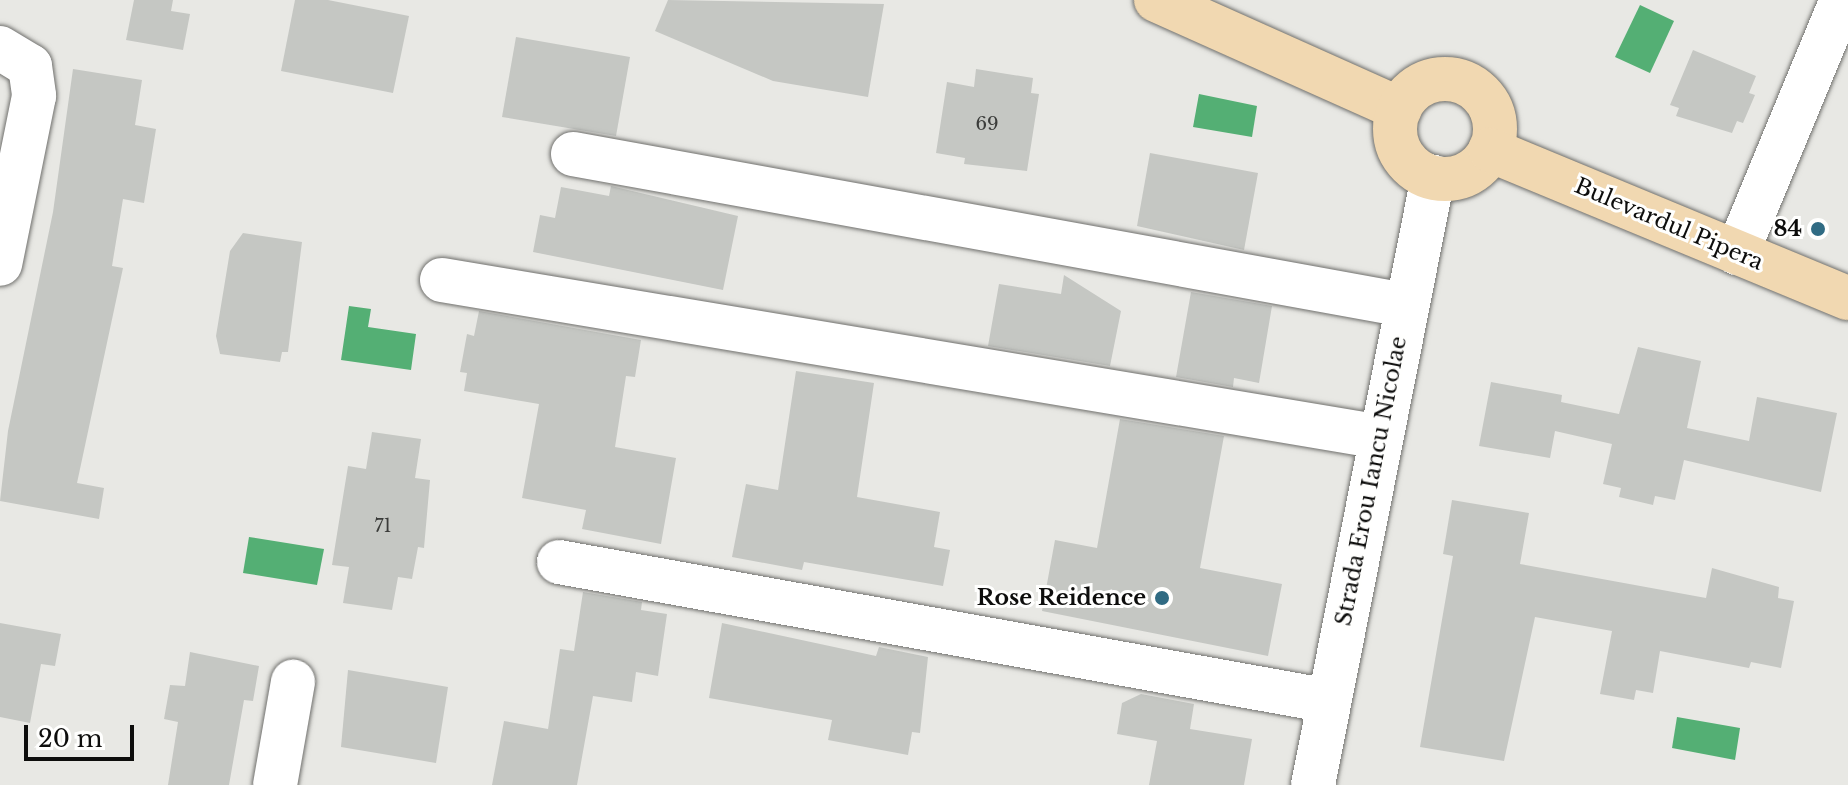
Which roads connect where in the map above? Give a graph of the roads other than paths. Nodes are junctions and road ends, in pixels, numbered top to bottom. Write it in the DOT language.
graph roads {
  1 [pos="1156,0"];
  2 [pos="1842,0"];
  3 [pos="0,48"];
  4 [pos="1400,109"];
  5 [pos="1490,150"];
  6 [pos="573,154"];
  7 [pos="1433,177"];
  8 [pos="1737,253"];
  9 [pos="0,264"];
  10 [pos="442,280"];
  11 [pos="1848,298"];
  12 [pos="1405,305"];
  13 [pos="1381,437"];
  14 [pos="559,562"];
  15 [pos="293,682"];
  16 [pos="1329,701"];
  17 [pos="275,785"];
  18 [pos="1313,785"];
  1 -- 4 [label="main road"];
  2 -- 8 [label="street"];
  3 -- 9 [label="street"];
  4 -- 5 [label="main road"];
  4 -- 7 [label="main road"];
  5 -- 7 [label="main road"];
  5 -- 8 [label="main road, Bulevardul Pipera"];
  6 -- 12 [label="street"];
  7 -- 12 [label="street, Strada Erou Iancu Nicolae"];
  8 -- 11 [label="main road, Bulevardul Pipera"];
  10 -- 13 [label="street"];
  12 -- 13 [label="street, Strada Erou Iancu Nicolae"];
  13 -- 16 [label="street, Strada Erou Iancu Nicolae"];
  14 -- 16 [label="street"];
  15 -- 17 [label="street"];
  16 -- 18 [label="street, Strada Erou Iancu Nicolae"];
}
